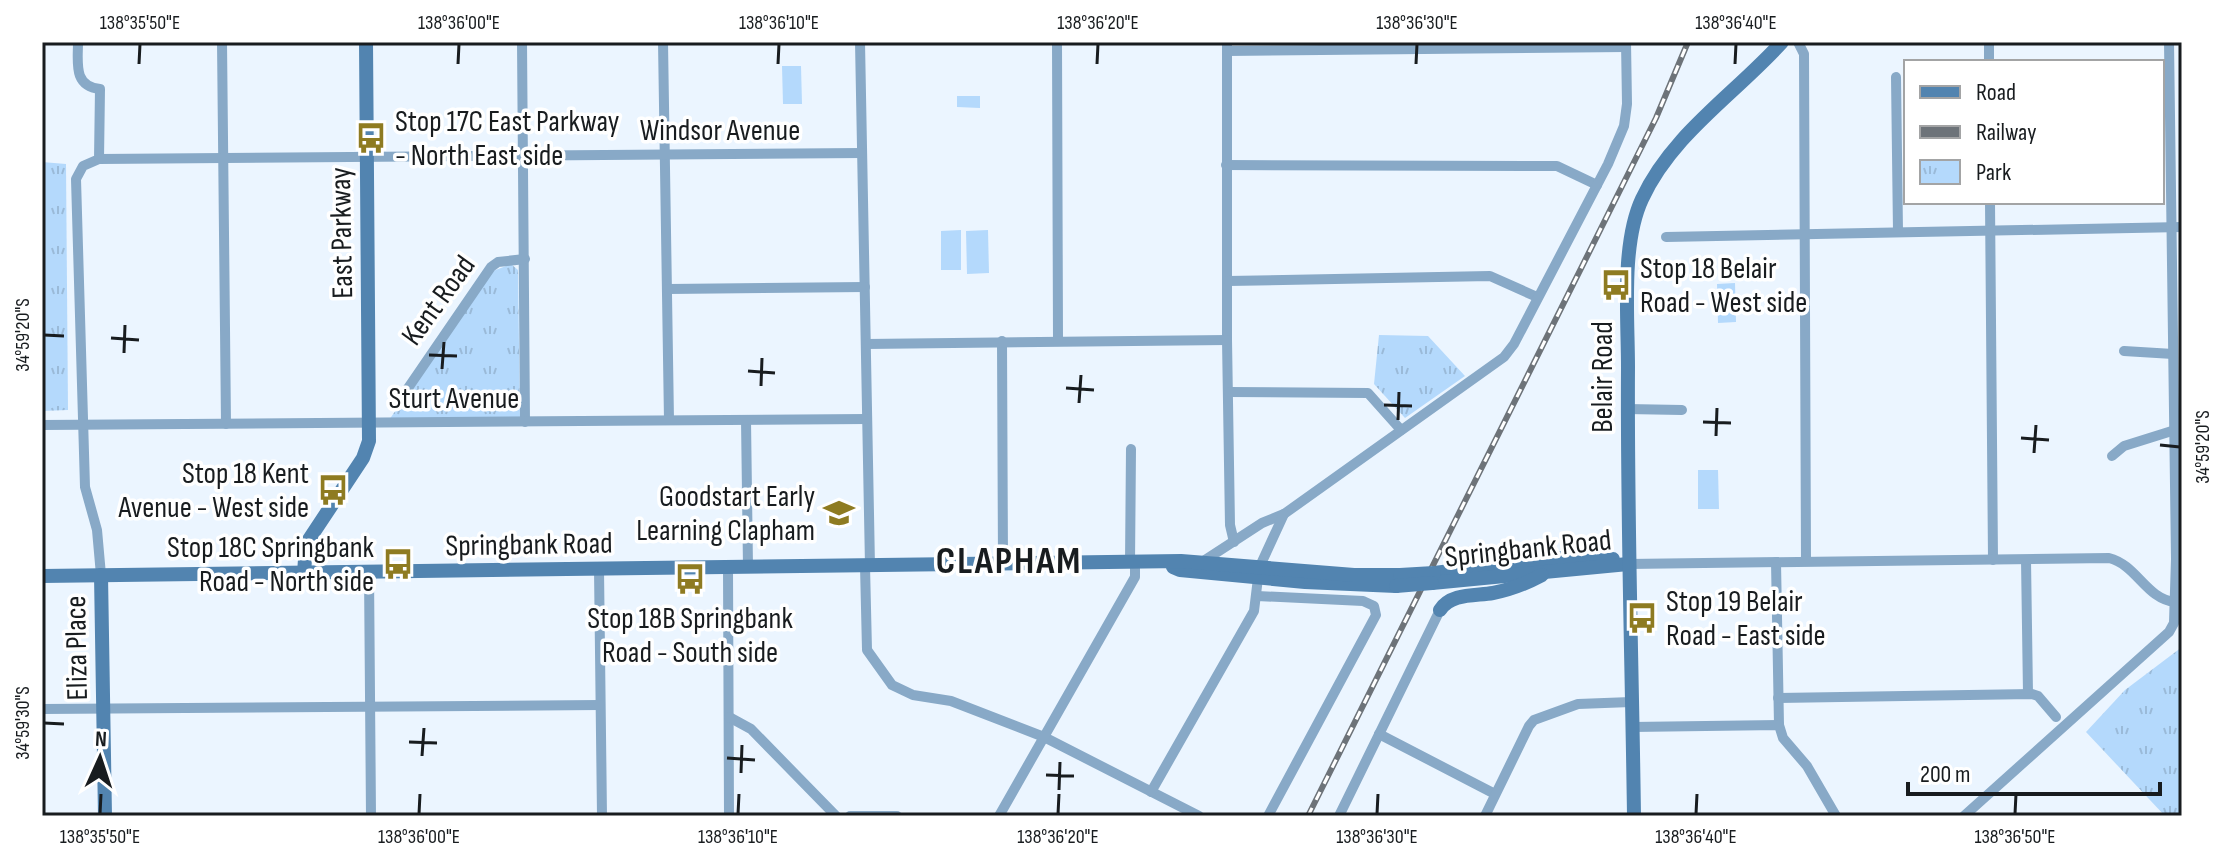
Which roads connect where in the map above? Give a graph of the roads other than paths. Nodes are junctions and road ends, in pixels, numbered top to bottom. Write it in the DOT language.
graph roads {
  1 [pos="78,42"];
  2 [pos="222,42"];
  3 [pos="366,42"];
  4 [pos="522,42"];
  5 [pos="663,42"];
  6 [pos="860,42"];
  7 [pos="1057,42"];
  8 [pos="1782,42"];
  9 [pos="1798,42"];
  10 [pos="2169,42"];
  11 [pos="1626,44"];
  12 [pos="1227,46"];
  13 [pos="1896,77"];
  14 [pos="862,153"];
  15 [pos="524,154"];
  16 [pos="666,154"];
  17 [pos="367,156"];
  18 [pos="223,157"];
  19 [pos="99,159"];
  20 [pos="1226,165"];
  21 [pos="2166,178"];
  22 [pos="1597,185"];
  23 [pos="1990,204"];
  24 [pos="2176,227"];
  25 [pos="1990,230"];
  26 [pos="1898,232"];
  27 [pos="1806,234"];
  28 [pos="1666,237"];
  29 [pos="525,259"];
  30 [pos="1228,281"];
  31 [pos="865,287"];
  32 [pos="668,289"];
  33 [pos="1537,297"];
  34 [pos="1058,340"];
  35 [pos="1227,340"];
  36 [pos="1002,341"];
  37 [pos="866,344"];
  38 [pos="2124,351"];
  39 [pos="2173,354"];
  40 [pos="406,391"];
  41 [pos="1229,392"];
  42 [pos="1627,409"];
  43 [pos="1682,410"];
  44 [pos="867,419"];
  45 [pos="669,420"];
  46 [pos="746,420"];
  47 [pos="525,422"];
  48 [pos="369,423"];
  49 [pos="226,424"];
  50 [pos="42,425"];
  51 [pos="83,425"];
  52 [pos="1401,430"];
  53 [pos="2175,430"];
  54 [pos="1131,449"];
  55 [pos="2112,456"];
  56 [pos="1284,514"];
  57 [pos="1628,534"];
  58 [pos="1234,542"];
  59 [pos="1585,557"];
  60 [pos="1993,560"];
  61 [pos="2026,560"];
  62 [pos="1806,561"];
  63 [pos="1202,562"];
  64 [pos="1776,562"];
  65 [pos="1133,563"];
  66 [pos="1161,563"];
  67 [pos="1003,564"];
  68 [pos="1628,564"];
  69 [pos="868,566"];
  70 [pos="748,567"];
  71 [pos="728,568"];
  72 [pos="599,569"];
  73 [pos="1549,571"];
  74 [pos="1259,572"];
  75 [pos="369,573"];
  76 [pos="304,574"];
  77 [pos="101,575"];
  78 [pos="42,576"];
  79 [pos="1433,578"];
  80 [pos="1457,581"];
  81 [pos="1257,596"];
  82 [pos="1470,596"];
  83 [pos="2175,602"];
  84 [pos="1440,610"];
  85 [pos="2028,694"];
  86 [pos="1778,698"];
  87 [pos="1631,702"];
  88 [pos="600,705"];
  89 [pos="370,707"];
  90 [pos="103,708"];
  91 [pos="42,709"];
  92 [pos="729,717"];
  93 [pos="2056,717"];
  94 [pos="1779,725"];
  95 [pos="1632,727"];
  96 [pos="1379,734"];
  97 [pos="1044,737"];
  98 [pos="1151,792"];
  99 [pos="1495,794"];
  100 [pos="1640,814"];
  101 [pos="105,816"];
  102 [pos="371,816"];
  103 [pos="602,816"];
  104 [pos="729,816"];
  105 [pos="836,816"];
  106 [pos="850,816"];
  107 [pos="897,816"];
  108 [pos="999,816"];
  109 [pos="1199,816"];
  110 [pos="1268,816"];
  111 [pos="1339,816"];
  112 [pos="1485,816"];
  113 [pos="1836,816"];
  114 [pos="1964,816"];
  1 -- 19 [label="street"];
  2 -- 18 [label="street"];
  3 -- 17 [label="main road, East Parkway"];
  4 -- 15 [label="street"];
  5 -- 16 [label="street"];
  6 -- 14 [label="street"];
  7 -- 34 [label="street"];
  8 -- 42 [label="main road, Belair Road"];
  9 -- 27 [label="street"];
  10 -- 21 [label="street"];
  11 -- 12 [label="street"];
  11 -- 22 [label="street"];
  12 -- 20 [label="street"];
  13 -- 26 [label="street"];
  14 -- 16 [label="street, Windsor Avenue"];
  14 -- 31 [label="street"];
  15 -- 16 [label="street, Windsor Avenue"];
  15 -- 17 [label="street, Windsor Avenue"];
  15 -- 29 [label="street"];
  16 -- 32 [label="street"];
  17 -- 18 [label="street, Windsor Avenue"];
  17 -- 48 [label="main road, East Parkway"];
  18 -- 19 [label="street, Windsor Avenue"];
  18 -- 49 [label="street"];
  19 -- 51 [label="street"];
  20 -- 22 [label="street"];
  20 -- 30 [label="street"];
  21 -- 24 [label="street"];
  22 -- 33 [label="street"];
  23 -- 25 [label="street"];
  24 -- 25 [label="street"];
  24 -- 39 [label="street"];
  25 -- 26 [label="street"];
  25 -- 60 [label="street"];
  26 -- 27 [label="street"];
  27 -- 28 [label="street"];
  27 -- 62 [label="street"];
  29 -- 40 [label="street, Kent Road"];
  29 -- 47 [label="street"];
  30 -- 33 [label="street"];
  30 -- 35 [label="street"];
  31 -- 32 [label="street"];
  31 -- 37 [label="street"];
  32 -- 45 [label="street"];
  33 -- 52 [label="street"];
  34 -- 35 [label="street"];
  34 -- 36 [label="street"];
  35 -- 41 [label="street"];
  36 -- 37 [label="street"];
  36 -- 67 [label="street"];
  37 -- 44 [label="street"];
  38 -- 39 [label="street"];
  39 -- 53 [label="street"];
  41 -- 52 [label="street"];
  41 -- 58 [label="street"];
  42 -- 43 [label="street"];
  42 -- 57 [label="main road, Belair Road"];
  44 -- 46 [label="street, Sturt Avenue"];
  44 -- 69 [label="street"];
  45 -- 46 [label="street, Sturt Avenue"];
  45 -- 47 [label="street, Sturt Avenue"];
  46 -- 70 [label="street"];
  47 -- 48 [label="street, Sturt Avenue"];
  48 -- 49 [label="street, Sturt Avenue"];
  48 -- 76 [label="main road"];
  49 -- 51 [label="street, Sturt Avenue"];
  50 -- 51 [label="street, Sturt Avenue"];
  51 -- 77 [label="street"];
  52 -- 56 [label="street"];
  53 -- 55 [label="street"];
  53 -- 83 [label="street"];
  54 -- 65 [label="street"];
  56 -- 58 [label="street"];
  56 -- 74 [label="street"];
  57 -- 59 [label="main road"];
  57 -- 68 [label="main road, Belair Road"];
  58 -- 63 [label="street"];
  59 -- 68 [label="main road, Springbank Road"];
  59 -- 79 [label="main road, Springbank Road"];
  60 -- 61 [label="street"];
  60 -- 62 [label="street"];
  61 -- 83 [label="street"];
  61 -- 85 [label="street"];
  62 -- 64 [label="street"];
  63 -- 66 [label="main road, Springbank Road"];
  63 -- 74 [label="main road, Springbank Road"];
  64 -- 68 [label="street"];
  64 -- 86 [label="street"];
  65 -- 66 [label="main road, Springbank Road"];
  65 -- 67 [label="main road, Springbank Road"];
  65 -- 97 [label="street"];
  66 -- 74 [label="main road, Springbank Road"];
  67 -- 69 [label="main road, Springbank Road"];
  68 -- 73 [label="main road, Springbank Road"];
  68 -- 87 [label="main road, Belair Road"];
  69 -- 70 [label="main road, Springbank Road"];
  69 -- 97 [label="street"];
  70 -- 71 [label="main road, Springbank Road"];
  71 -- 72 [label="main road, Springbank Road"];
  71 -- 92 [label="street"];
  72 -- 75 [label="main road, Springbank Road"];
  72 -- 88 [label="street"];
  73 -- 80 [label="main road, Springbank Road"];
  73 -- 82 [label="main road"];
  74 -- 79 [label="main road, Springbank Road, bridge"];
  74 -- 81 [label="street"];
  75 -- 76 [label="main road, Springbank Road"];
  75 -- 89 [label="street"];
  76 -- 77 [label="main road, Springbank Road"];
  77 -- 78 [label="main road, Springbank Road"];
  77 -- 90 [label="main road, Eliza Place"];
  79 -- 80 [label="main road, Springbank Road"];
  80 -- 82 [label="main road"];
  81 -- 98 [label="street"];
  81 -- 110 [label="street"];
  82 -- 84 [label="main road"];
  83 -- 114 [label="street"];
  84 -- 96 [label="street"];
  85 -- 86 [label="street"];
  85 -- 93 [label="street"];
  86 -- 94 [label="street"];
  87 -- 95 [label="main road, Belair Road"];
  87 -- 99 [label="street"];
  88 -- 89 [label="street"];
  88 -- 103 [label="street"];
  89 -- 90 [label="street"];
  89 -- 102 [label="street"];
  90 -- 91 [label="street"];
  90 -- 101 [label="main road, Eliza Place"];
  92 -- 104 [label="street"];
  92 -- 105 [label="street"];
  94 -- 95 [label="street"];
  94 -- 113 [label="street"];
  95 -- 100 [label="main road, Belair Road"];
  96 -- 99 [label="street"];
  96 -- 111 [label="street"];
  97 -- 98 [label="street"];
  97 -- 108 [label="street"];
  98 -- 109 [label="street"];
  99 -- 112 [label="street"];
  106 -- 107 [label="street"];
}
